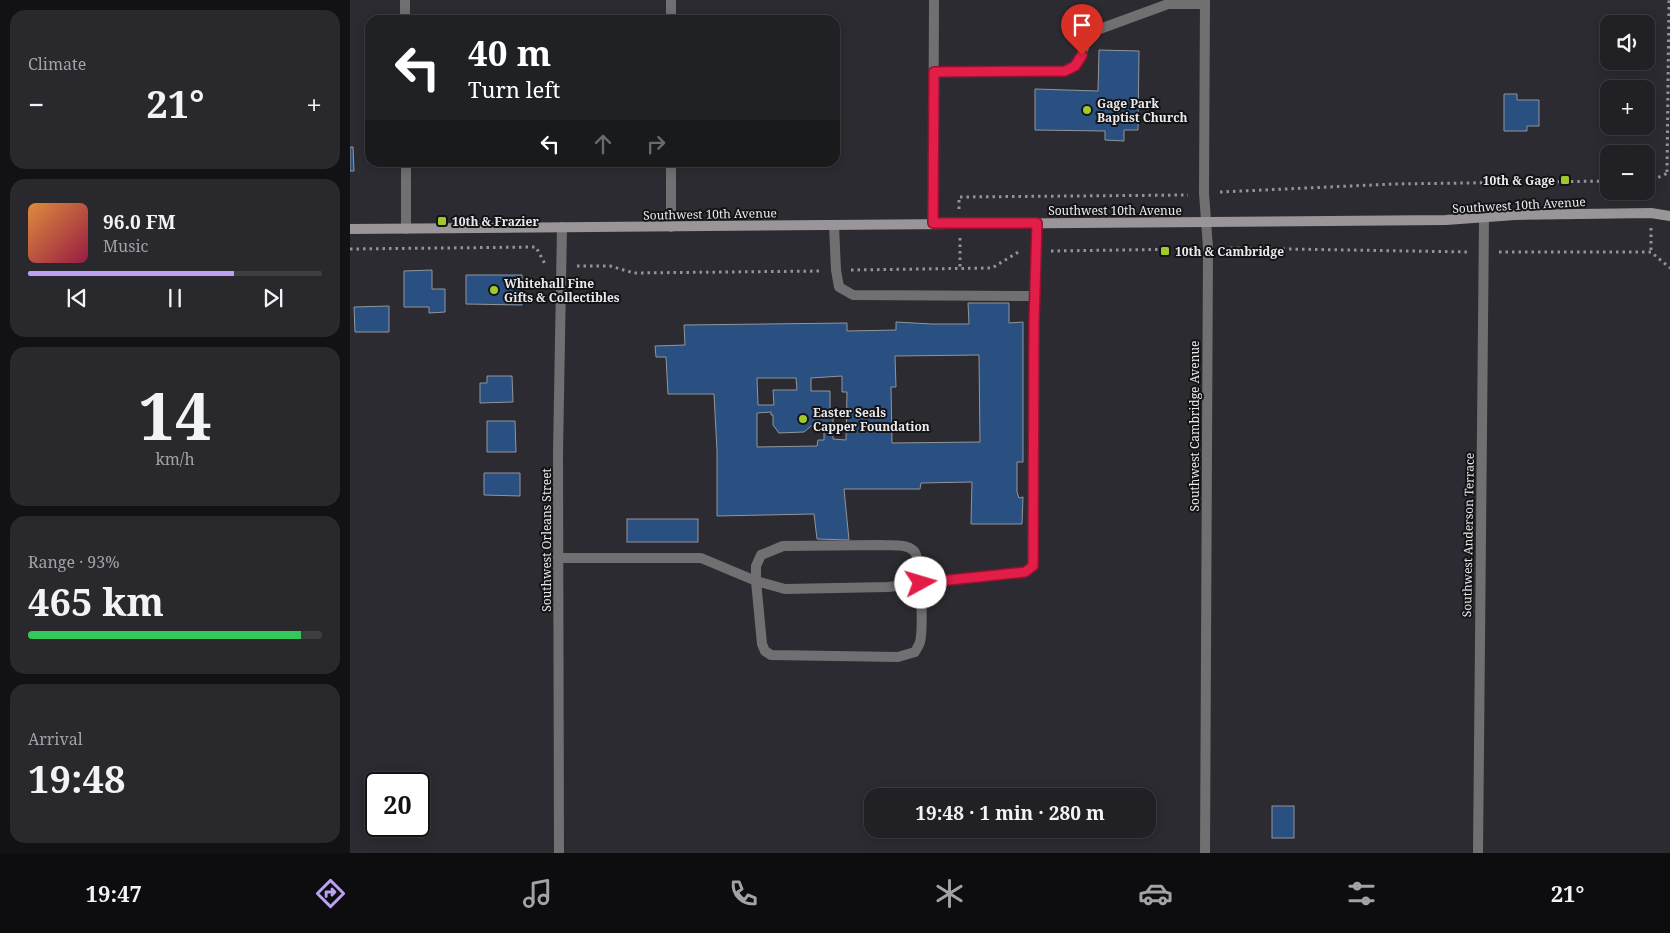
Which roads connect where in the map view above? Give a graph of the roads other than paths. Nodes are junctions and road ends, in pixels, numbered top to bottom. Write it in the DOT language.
graph roads {
  1 [pos="405,0"];
  2 [pos="671,0"];
  3 [pos="934,0"];
  4 [pos="1204,2"];
  5 [pos="405,15"];
  6 [pos="671,15"];
  7 [pos="934,72"];
  8 [pos="406,167"];
  9 [pos="671,167"];
  10 [pos="1670,216"];
  11 [pos="1484,218"];
  12 [pos="933,223"];
  13 [pos="1037,223"];
  14 [pos="1207,223"];
  15 [pos="834,225"];
  16 [pos="562,227"];
  17 [pos="672,227"];
  18 [pos="350,229"];
  19 [pos="406,229"];
  20 [pos="1035,296"];
  21 [pos="558,558"];
  22 [pos="756,581"];
  23 [pos="921,583"];
  24 [pos="560,853"];
  25 [pos="1205,853"];
  26 [pos="1478,853"];
  1 -- 5 [label="street"];
  2 -- 6 [label="street"];
  3 -- 7 [label="street"];
  4 -- 7 [label="street"];
  4 -- 14 [label="street, Southwest Cambridge Avenue"];
  7 -- 12 [label="street"];
  8 -- 19 [label="street"];
  9 -- 17 [label="street"];
  10 -- 11 [label="main road, Southwest 10th Avenue"];
  11 -- 14 [label="main road, Southwest 10th Avenue"];
  11 -- 26 [label="street, Southwest Anderson Terrace"];
  12 -- 13 [label="main road, Southwest 10th Avenue"];
  12 -- 15 [label="main road, Southwest 10th Avenue"];
  13 -- 14 [label="main road, Southwest 10th Avenue"];
  13 -- 20 [label="street"];
  14 -- 25 [label="street, Southwest Cambridge Avenue"];
  15 -- 17 [label="main road, Southwest 10th Avenue"];
  15 -- 20 [label="street"];
  16 -- 17 [label="main road, Southwest 10th Avenue"];
  16 -- 19 [label="main road, Southwest 10th Avenue"];
  16 -- 21 [label="street, Southwest Orleans Street"];
  18 -- 19 [label="main road, Southwest 10th Avenue"];
  20 -- 23 [label="street"];
  21 -- 22 [label="street"];
  21 -- 24 [label="street, Southwest Orleans Street"];
  22 -- 23 [label="street"];
  22 -- 23 [label="street"];
  22 -- 23 [label="street"];
}
